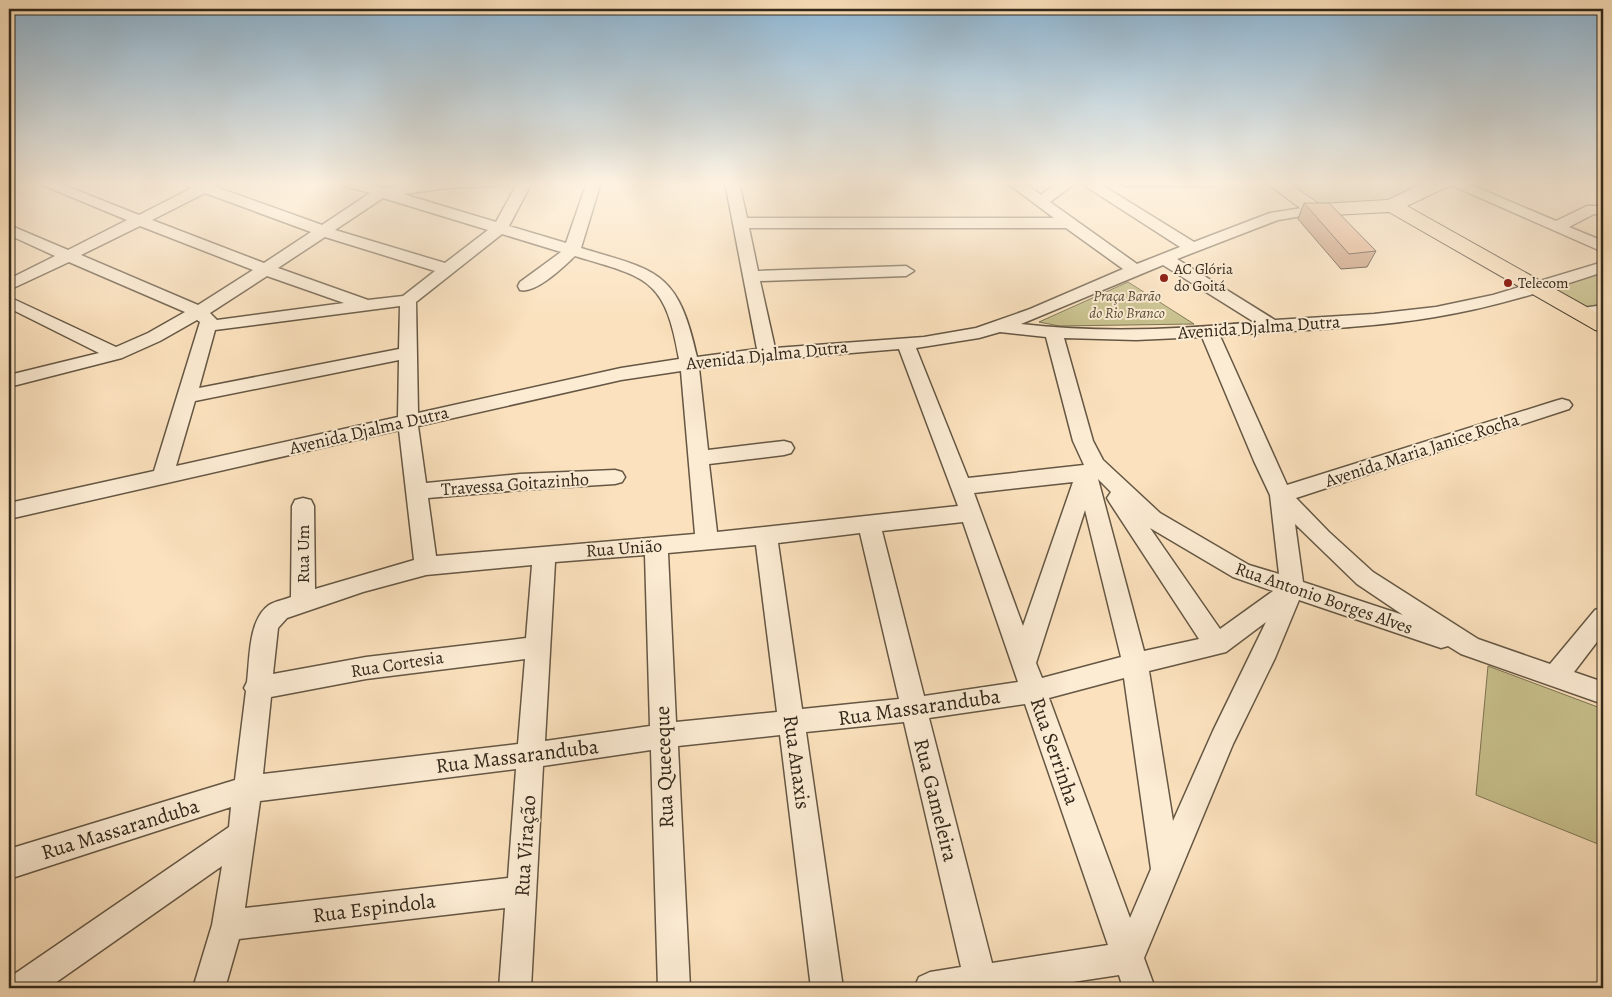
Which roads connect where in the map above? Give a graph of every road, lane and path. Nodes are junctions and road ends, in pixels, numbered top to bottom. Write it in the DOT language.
graph roads {
  1 [pos="500,228"];
  2 [pos="122,229"];
  3 [pos="161,229"];
  4 [pos="317,229"];
  5 [pos="326,229"];
  6 [pos="502,229"];
  7 [pos="579,229"];
  8 [pos="742,229"];
  9 [pos="1076,229"];
  10 [pos="1161,229"];
  11 [pos="1243,229"];
  12 [pos="1431,229"];
  13 [pos="1561,229"];
  14 [pos="9,230"];
  15 [pos="323,231"];
  16 [pos="1603,247"];
  17 [pos="1193,248"];
  18 [pos="572,250"];
  19 [pos="68,256"];
  20 [pos="1165,259"];
  21 [pos="1603,267"];
  22 [pos="267,270"];
  23 [pos="449,270"];
  24 [pos="1135,270"];
  25 [pos="906,271"];
  26 [pos="751,276"];
  27 [pos="9,285"];
  28 [pos="526,286"];
  29 [pos="1535,288"];
  30 [pos="408,300"];
  31 [pos="9,302"];
  32 [pos="368,306"];
  33 [pos="1603,310"];
  34 [pos="1582,313"];
  35 [pos="203,319"];
  36 [pos="1603,325"];
  37 [pos="1000,326"];
  38 [pos="1272,326"];
  39 [pos="1209,332"];
  40 [pos="1054,334"];
  41 [pos="905,342"];
  42 [pos="116,354"];
  43 [pos="408,354"];
  44 [pos="767,354"];
  45 [pos="689,362"];
  46 [pos="9,381"];
  47 [pos="187,396"];
  48 [pos="1562,405"];
  49 [pos="408,421"];
  50 [pos="784,448"];
  51 [pos="698,458"];
  52 [pos="1089,467"];
  53 [pos="163,476"];
  54 [pos="615,477"];
  55 [pos="961,487"];
  56 [pos="416,492"];
  57 [pos="1281,496"];
  58 [pos="303,506"];
  59 [pos="9,511"];
  60 [pos="971,513"];
  61 [pos="868,524"];
  62 [pos="766,536"];
  63 [pos="707,542"];
  64 [pos="656,546"];
  65 [pos="544,555"];
  66 [pos="426,566"];
  67 [pos="1292,590"];
  68 [pos="293,606"];
  69 [pos="1603,617"];
  70 [pos="1217,645"];
  71 [pos="537,647"];
  72 [pos="1470,648"];
  73 [pos="1024,664"];
  74 [pos="1134,664"];
  75 [pos="1555,677"];
  76 [pos="258,688"];
  77 [pos="1034,691"];
  78 [pos="1603,693"];
  79 [pos="914,709"];
  80 [pos="792,724"];
  81 [pos="662,736"];
  82 [pos="531,755"];
  83 [pos="247,789"];
  84 [pos="242,835"];
  85 [pos="9,864"];
  86 [pos="1166,870"];
  87 [pos="521,891"];
  88 [pos="227,925"];
  89 [pos="1128,958"];
  90 [pos="981,985"];
  91 [pos="21,988"];
  92 [pos="209,988"];
  93 [pos="514,988"];
  94 [pos="674,988"];
  95 [pos="827,988"];
  96 [pos="930,988"];
  97 [pos="1139,988"];
  1 -- 23 [label="street"];
  2 -- 19 [label="street"];
  3 -- 22 [label="street"];
  4 -- 15 [label="street"];
  5 -- 15 [label="street"];
  6 -- 18 [label="street"];
  7 -- 18 [label="street"];
  8 -- 26 [label="street"];
  9 -- 24 [label="street"];
  10 -- 17 [label="street"];
  11 -- 17 [label="street"];
  12 -- 29 [label="main road"];
  13 -- 16 [label="street"];
  14 -- 19 [label="street"];
  15 -- 22 [label="street"];
  15 -- 23 [label="street"];
  17 -- 20 [label="street"];
  18 -- 28 [label="street"];
  18 -- 45 [label="street"];
  19 -- 27 [label="street"];
  19 -- 35 [label="street"];
  20 -- 24 [label="street"];
  20 -- 38 [label="street"];
  21 -- 29 [label="street, Avenida Djalma Dutra"];
  22 -- 32 [label="street"];
  22 -- 35 [label="street"];
  23 -- 30 [label="street"];
  24 -- 37 [label="street"];
  25 -- 26 [label="street"];
  26 -- 44 [label="street"];
  29 -- 34 [label="main road"];
  29 -- 38 [label="street, Avenida Djalma Dutra"];
  30 -- 32 [label="street"];
  30 -- 43 [label="street"];
  31 -- 42 [label="street"];
  32 -- 35 [label="street"];
  33 -- 34 [label="street"];
  34 -- 36 [label="main road"];
  35 -- 42 [label="street"];
  35 -- 47 [label="street"];
  37 -- 40 [label="street, Avenida Djalma Dutra"];
  37 -- 41 [label="street, Avenida Djalma Dutra"];
  38 -- 39 [label="street, Avenida Djalma Dutra"];
  39 -- 40 [label="street, Avenida Djalma Dutra"];
  39 -- 57 [label="street"];
  40 -- 52 [label="street"];
  41 -- 44 [label="street, Avenida Djalma Dutra"];
  41 -- 55 [label="street, Rua Serrinha"];
  42 -- 46 [label="street"];
  43 -- 47 [label="street"];
  43 -- 49 [label="street"];
  44 -- 45 [label="street, Avenida Djalma Dutra"];
  45 -- 49 [label="street, Avenida Djalma Dutra"];
  45 -- 51 [label="street"];
  47 -- 53 [label="street"];
  48 -- 57 [label="street, Avenida Maria Janice Rocha"];
  49 -- 53 [label="street, Avenida Djalma Dutra"];
  49 -- 56 [label="street"];
  50 -- 51 [label="street"];
  51 -- 63 [label="street"];
  52 -- 55 [label="street"];
  52 -- 67 [label="street, Rua Antonio Borges Alves"];
  52 -- 70 [label="street"];
  52 -- 73 [label="street"];
  52 -- 74 [label="street"];
  53 -- 59 [label="street, Avenida Djalma Dutra"];
  54 -- 56 [label="street, Travessa Goitazinho"];
  55 -- 60 [label="street, Rua Serrinha"];
  56 -- 66 [label="street"];
  57 -- 67 [label="street"];
  57 -- 72 [label="street"];
  58 -- 68 [label="street, Rua Um"];
  60 -- 61 [label="street, Rua União"];
  60 -- 73 [label="street, Rua Serrinha"];
  61 -- 62 [label="street, Rua União"];
  61 -- 79 [label="street, Rua Gameleira"];
  62 -- 63 [label="street, Rua União"];
  62 -- 80 [label="street, Rua Anaxis"];
  63 -- 64 [label="street, Rua União"];
  64 -- 65 [label="street, Rua União"];
  64 -- 81 [label="street, Rua Queceque"];
  65 -- 66 [label="street, Rua União"];
  65 -- 71 [label="street, Rua Viração"];
  66 -- 68 [label="street, Rua União"];
  67 -- 70 [label="street"];
  67 -- 72 [label="street, Rua Antonio Borges Alves"];
  67 -- 86 [label="street"];
  68 -- 76 [label="street"];
  69 -- 75 [label="street"];
  70 -- 74 [label="street, Rua Massaranduba"];
  71 -- 76 [label="street, Rua Cortesia"];
  71 -- 82 [label="street, Rua Viração"];
  72 -- 75 [label="street"];
  73 -- 77 [label="street, Rua Serrinha"];
  74 -- 77 [label="street, Rua Massaranduba"];
  74 -- 86 [label="street"];
  75 -- 78 [label="street"];
  76 -- 83 [label="street"];
  77 -- 79 [label="street, Rua Massaranduba"];
  77 -- 89 [label="street, Rua Serrinha"];
  79 -- 80 [label="street, Rua Massaranduba"];
  79 -- 90 [label="street, Rua Gameleira"];
  80 -- 81 [label="street, Rua Massaranduba"];
  80 -- 95 [label="street, Rua Anaxis"];
  81 -- 82 [label="street, Rua Massaranduba"];
  81 -- 94 [label="street, Rua Queceque"];
  82 -- 83 [label="street, Rua Massaranduba"];
  82 -- 87 [label="street, Rua Viração"];
  83 -- 84 [label="street"];
  83 -- 85 [label="street, Rua Massaranduba"];
  84 -- 88 [label="street"];
  84 -- 91 [label="street"];
  86 -- 89 [label="street"];
  87 -- 88 [label="street, Rua Espindola"];
  87 -- 93 [label="street, Rua Viração"];
  88 -- 92 [label="street"];
  89 -- 90 [label="street"];
  89 -- 97 [label="street, Rua Serrinha"];
  90 -- 96 [label="street"];
}
